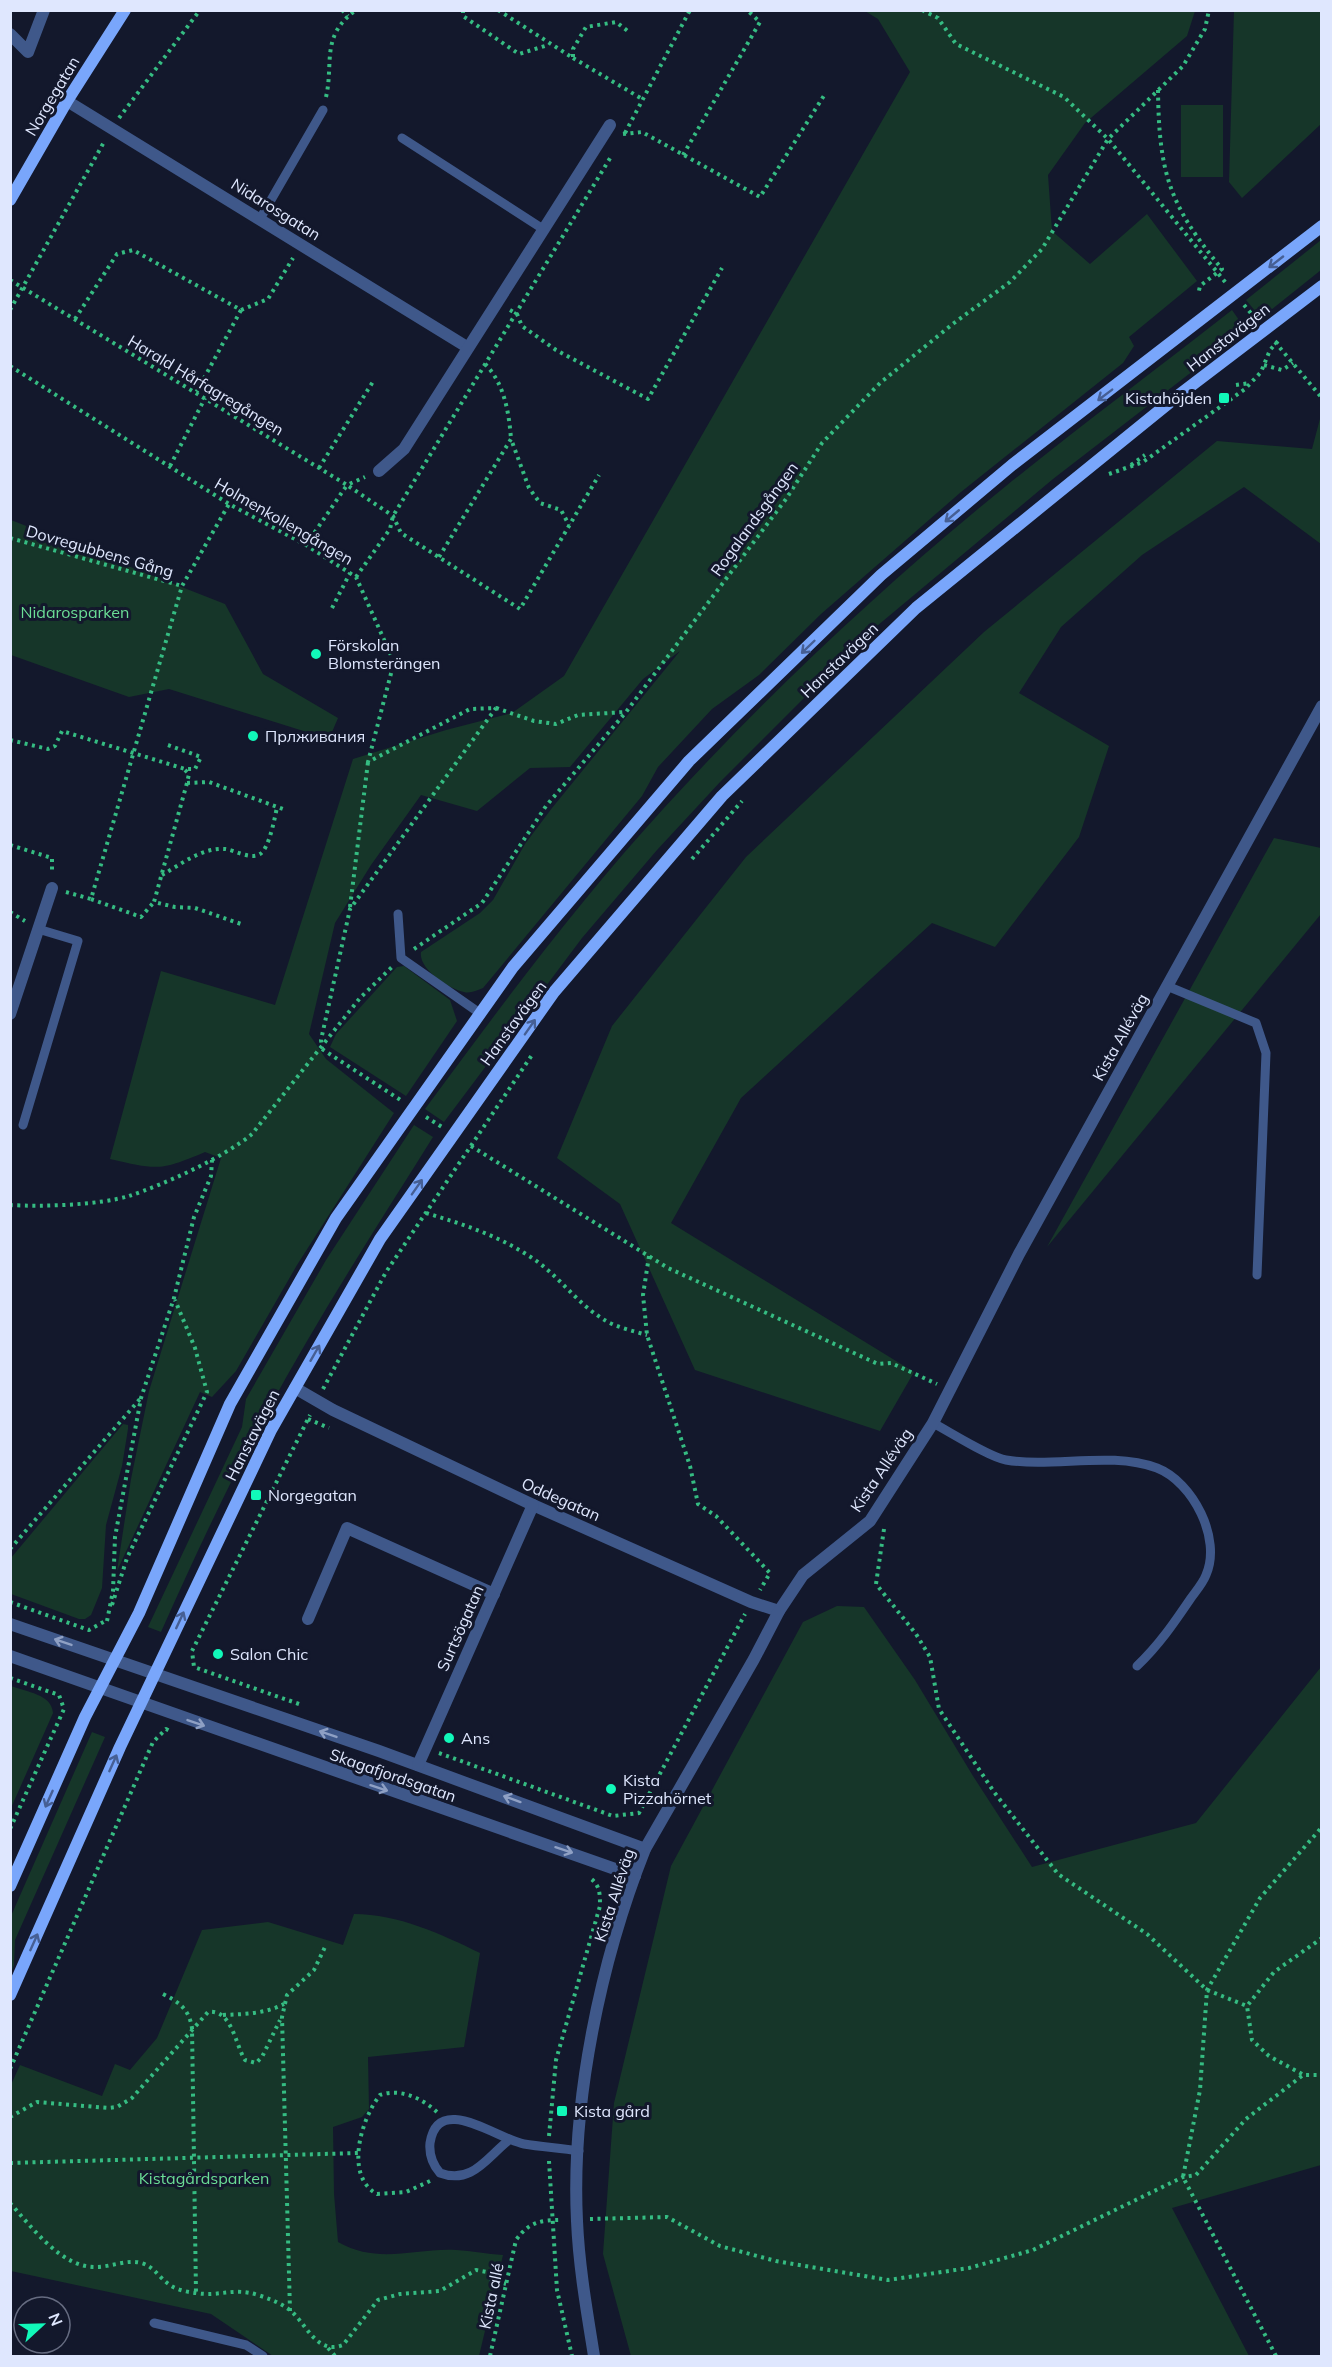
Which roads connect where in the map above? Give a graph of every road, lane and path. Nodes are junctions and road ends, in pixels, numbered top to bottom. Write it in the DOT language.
graph roads {
  1 [pos="44,10"];
  2 [pos="125,10"];
  3 [pos="200,10"];
  4 [pos="342,10"];
  5 [pos="356,10"];
  6 [pos="464,10"];
  7 [pos="498,10"];
  8 [pos="690,10"];
  9 [pos="747,10"];
  10 [pos="922,10"];
  11 [pos="1209,10"];
  12 [pos="348,16"];
  13 [pos="629,32"];
  14 [pos="10,34"];
  15 [pos="549,45"];
  16 [pos="573,58"];
  17 [pos="1158,90"];
  18 [pos="825,94"];
  19 [pos="644,100"];
  20 [pos="67,101"];
  21 [pos="128,102"];
  22 [pos="323,110"];
  23 [pos="610,125"];
  24 [pos="402,138"];
  25 [pos="1108,139"];
  26 [pos="618,145"];
  27 [pos="683,155"];
  28 [pos="94,156"];
  29 [pos="10,200"];
  30 [pos="261,219"];
  31 [pos="1322,226"];
  32 [pos="543,229"];
  33 [pos="301,244"];
  34 [pos="722,268"];
  35 [pos="10,280"];
  36 [pos="1228,285"];
  37 [pos="22,286"];
  38 [pos="1322,286"];
  39 [pos="1198,295"];
  40 [pos="496,301"];
  41 [pos="1242,302"];
  42 [pos="10,310"];
  43 [pos="241,310"];
  44 [pos="517,314"];
  45 [pos="75,319"];
  46 [pos="1257,320"];
  47 [pos="1284,335"];
  48 [pos="1271,337"];
  49 [pos="467,346"];
  50 [pos="1293,363"];
  51 [pos="485,364"];
  52 [pos="1264,365"];
  53 [pos="10,366"];
  54 [pos="374,380"];
  55 [pos="1252,383"];
  56 [pos="1236,385"];
  57 [pos="196,393"];
  58 [pos="205,398"];
  59 [pos="1322,398"];
  60 [pos="511,439"];
  61 [pos="1145,455"];
  62 [pos="170,466"];
  63 [pos="1127,467"];
  64 [pos="319,468"];
  65 [pos="379,471"];
  66 [pos="598,475"];
  67 [pos="1106,475"];
  68 [pos="346,485"];
  69 [pos="229,504"];
  70 [pos="393,516"];
  71 [pos="569,525"];
  72 [pos="10,538"];
  73 [pos="306,545"];
  74 [pos="439,557"];
  75 [pos="350,573"];
  76 [pos="356,577"];
  77 [pos="182,586"];
  78 [pos="332,608"];
  79 [pos="1322,706"];
  80 [pos="496,708"];
  81 [pos="626,712"];
  82 [pos="10,740"];
  83 [pos="168,745"];
  84 [pos="134,752"];
  85 [pos="368,762"];
  86 [pos="185,770"];
  87 [pos="187,783"];
  88 [pos="750,793"];
  89 [pos="277,807"];
  90 [pos="283,809"];
  91 [pos="10,845"];
  92 [pos="689,863"];
  93 [pos="162,875"];
  94 [pos="52,888"];
  95 [pos="91,899"];
  96 [pos="154,902"];
  97 [pos="350,909"];
  98 [pos="398,914"];
  99 [pos="244,925"];
  100 [pos="38,929"];
  101 [pos="401,958"];
  102 [pos="1167,986"];
  103 [pos="10,1014"];
  104 [pos="481,1014"];
  105 [pos="322,1049"];
  106 [pos="535,1050"];
  107 [pos="337,1059"];
  108 [pos="23,1125"];
  109 [pos="212,1160"];
  110 [pos="547,1194"];
  111 [pos="10,1205"];
  112 [pos="426,1213"];
  113 [pos="649,1256"];
  114 [pos="1257,1275"];
  115 [pos="174,1298"];
  116 [pos="646,1335"];
  117 [pos="295,1388"];
  118 [pos="951,1390"];
  119 [pos="141,1398"];
  120 [pos="317,1401"];
  121 [pos="933,1423"];
  122 [pos="534,1505"];
  123 [pos="870,1521"];
  124 [pos="10,1549"];
  125 [pos="494,1594"];
  126 [pos="10,1602"];
  127 [pos="751,1602"];
  128 [pos="779,1611"];
  129 [pos="308,1620"];
  130 [pos="107,1621"];
  131 [pos="10,1624"];
  132 [pos="10,1656"];
  133 [pos="115,1659"];
  134 [pos="1137,1666"];
  135 [pos="194,1667"];
  136 [pos="155,1673"];
  137 [pos="10,1678"];
  138 [pos="99,1688"];
  139 [pos="141,1703"];
  140 [pos="166,1730"];
  141 [pos="418,1766"];
  142 [pos="613,1816"];
  143 [pos="1322,1827"];
  144 [pos="10,1829"];
  145 [pos="645,1849"];
  146 [pos="588,1876"];
  147 [pos="635,1876"];
  148 [pos="10,1886"];
  149 [pos="1322,1938"];
  150 [pos="326,1947"];
  151 [pos="1207,1990"];
  152 [pos="163,1994"];
  153 [pos="10,1995"];
  154 [pos="285,2003"];
  155 [pos="1248,2006"];
  156 [pos="222,2015"];
  157 [pos="282,2017"];
  158 [pos="192,2028"];
  159 [pos="561,2037"];
  160 [pos="565,2043"];
  161 [pos="10,2069"];
  162 [pos="1303,2075"];
  163 [pos="1322,2075"];
  164 [pos="10,2117"];
  165 [pos="446,2120"];
  166 [pos="509,2140"];
  167 [pos="549,2145"];
  168 [pos="579,2151"];
  169 [pos="358,2153"];
  170 [pos="284,2156"];
  171 [pos="195,2157"];
  172 [pos="10,2163"];
  173 [pos="440,2173"];
  174 [pos="1183,2177"];
  175 [pos="10,2203"];
  176 [pos="551,2220"];
  177 [pos="576,2220"];
  178 [pos="506,2284"];
  179 [pos="196,2293"];
  180 [pos="290,2311"];
  181 [pos="154,2322"];
  182 [pos="328,2348"];
  183 [pos="263,2356"];
  184 [pos="335,2356"];
  185 [pos="490,2356"];
  186 [pos="572,2356"];
  187 [pos="594,2356"];
  188 [pos="1276,2356"];
  1 -- 14 [label="street"];
  2 -- 20 [label="main road, Norgegatan"];
  3 -- 21 [label="path"];
  4 -- 12 [label="path"];
  5 -- 12 [label="path"];
  6 -- 15 [label="path"];
  7 -- 15 [label="path"];
  8 -- 19 [label="path"];
  9 -- 27 [label="path"];
  10 -- 25 [label="path"];
  11 -- 17 [label="path, Rogalandsgången"];
  12 -- 22 [label="path"];
  13 -- 16 [label="path"];
  15 -- 16 [label="path"];
  16 -- 19 [label="path"];
  17 -- 25 [label="path, Rogalandsgången"];
  17 -- 39 [label="path"];
  18 -- 27 [label="path"];
  19 -- 27 [label="path"];
  20 -- 29 [label="main road, Norgegatan"];
  20 -- 30 [label="street, Nidarosgatan"];
  22 -- 30 [label="lane"];
  23 -- 32 [label="street"];
  24 -- 32 [label="lane"];
  25 -- 36 [label="path"];
  25 -- 81 [label="path, Rogalandsgången"];
  26 -- 44 [label="path"];
  28 -- 37 [label="path"];
  30 -- 33 [label="street, Nidarosgatan"];
  31 -- 104 [label="main road, Hanstavägen, one-way"];
  32 -- 40 [label="street"];
  33 -- 43 [label="path"];
  33 -- 49 [label="street, Nidarosgatan"];
  34 -- 44 [label="path"];
  35 -- 37 [label="path, Harald Hårfagregången"];
  37 -- 42 [label="path"];
  37 -- 45 [label="path, Harald Hårfagregången"];
  117 -- 38 [label="main road, Hanstavägen, one-way"];
  40 -- 44 [label="path"];
  40 -- 49 [label="street"];
  41 -- 46 [label="path"];
  43 -- 45 [label="path"];
  43 -- 57 [label="path"];
  44 -- 51 [label="path"];
  45 -- 57 [label="path, Harald Hårfagregången"];
  47 -- 52 [label="path"];
  48 -- 50 [label="path"];
  49 -- 65 [label="street"];
  50 -- 52 [label="path"];
  50 -- 59 [label="path"];
  51 -- 60 [label="path"];
  51 -- 70 [label="path"];
  52 -- 55 [label="path"];
  53 -- 62 [label="path, Holmenkollengången"];
  54 -- 64 [label="path"];
  55 -- 56 [label="path"];
  55 -- 63 [label="path"];
  57 -- 58 [label="path, Harald Hårfagregången"];
  58 -- 62 [label="path"];
  58 -- 64 [label="path, Harald Hårfagregången"];
  60 -- 71 [label="path"];
  60 -- 74 [label="path"];
  61 -- 63 [label="path"];
  62 -- 69 [label="path, Holmenkollengången"];
  63 -- 67 [label="path"];
  64 -- 68 [label="path, Harald Hårfagregången"];
  65 -- 68 [label="path"];
  66 -- 71 [label="path"];
  68 -- 70 [label="path, Harald Hårfagregången"];
  68 -- 73 [label="path"];
  69 -- 73 [label="path, Holmenkollengången"];
  69 -- 77 [label="path"];
  70 -- 74 [label="path, Harald Hårfagregången"];
  70 -- 76 [label="path"];
  71 -- 74 [label="path, Harald Hårfagregången"];
  72 -- 77 [label="path, Dovregubbens Gång"];
  73 -- 75 [label="path, Holmenkollengången"];
  75 -- 76 [label="path, Holmenkollengången"];
  75 -- 78 [label="path"];
  76 -- 85 [label="path, Holmenkollengången"];
  77 -- 84 [label="path"];
  79 -- 102 [label="street, Kista Alléväg"];
  80 -- 81 [label="path"];
  80 -- 85 [label="path"];
  80 -- 97 [label="path"];
  81 -- 101 [label="path, Rogalandsgången"];
  82 -- 84 [label="path"];
  83 -- 86 [label="path"];
  84 -- 86 [label="path"];
  84 -- 95 [label="path"];
  85 -- 97 [label="path, Holmenkollengången"];
  86 -- 87 [label="path"];
  87 -- 89 [label="path"];
  87 -- 93 [label="path"];
  88 -- 92 [label="path"];
  89 -- 90 [label="path"];
  89 -- 93 [label="path"];
  91 -- 94 [label="path"];
  93 -- 96 [label="path"];
  94 -- 95 [label="path"];
  94 -- 100 [label="street"];
  95 -- 96 [label="path"];
  96 -- 99 [label="path"];
  97 -- 105 [label="path"];
  98 -- 101 [label="lane"];
  100 -- 103 [label="street"];
  100 -- 108 [label="lane"];
  101 -- 104 [label="lane"];
  101 -- 105 [label="path, Rogalandsgången"];
  102 -- 114 [label="lane, Kista Alléväg"];
  102 -- 118 [label="street, Kista Alléväg"];
  104 -- 133 [label="main road, Hanstavägen"];
  105 -- 107 [label="path"];
  105 -- 109 [label="path, Rogalandsgången"];
  106 -- 112 [label="path"];
  109 -- 111 [label="path"];
  109 -- 115 [label="path"];
  110 -- 113 [label="path"];
  112 -- 116 [label="path"];
  112 -- 120 [label="path"];
  113 -- 116 [label="path"];
  113 -- 118 [label="path"];
  115 -- 119 [label="path"];
  115 -- 130 [label="path"];
  116 -- 127 [label="path"];
  117 -- 120 [label="street, Oddegatan"];
  136 -- 117 [label="main road, Hanstavägen, one-way"];
  118 -- 121 [label="street, Kista Alléväg"];
  119 -- 124 [label="path"];
  119 -- 130 [label="path"];
  120 -- 122 [label="street, Oddegatan"];
  120 -- 135 [label="path"];
  121 -- 123 [label="street, Kista Alléväg"];
  121 -- 134 [label="lane, Kista Alléväg"];
  122 -- 125 [label="street, Surtsögatan"];
  122 -- 127 [label="street, Oddegatan"];
  123 -- 128 [label="street, Kista Alléväg"];
  123 -- 151 [label="path"];
  125 -- 129 [label="street"];
  125 -- 141 [label="street, Surtsögatan"];
  126 -- 130 [label="path"];
  127 -- 128 [label="street, Oddegatan"];
  127 -- 142 [label="path"];
  128 -- 145 [label="street, Kista Alléväg"];
  133 -- 131 [label="street, one-way"];
  132 -- 138 [label="street"];
  133 -- 136 [label="street"];
  133 -- 138 [label="main road, Hanstavägen"];
  136 -- 139 [label="main road, Hanstavägen"];
  141 -- 136 [label="street, Skagafjordsgatan, one-way"];
  137 -- 144 [label="path"];
  138 -- 139 [label="street"];
  138 -- 148 [label="main road, Hanstavägen, one-way"];
  139 -- 147 [label="street, Skagafjordsgatan, one-way"];
  153 -- 139 [label="main road, Hanstavägen, one-way"];
  140 -- 161 [label="path"];
  145 -- 141 [label="street, Skagafjordsgatan, one-way"];
  143 -- 151 [label="path"];
  145 -- 147 [label="street, Kista Alléväg"];
  146 -- 159 [label="path"];
  147 -- 168 [label="street, Kista Alléväg"];
  149 -- 155 [label="path"];
  150 -- 154 [label="path"];
  151 -- 155 [label="path"];
  151 -- 174 [label="path"];
  152 -- 158 [label="path"];
  154 -- 156 [label="path"];
  154 -- 157 [label="path"];
  155 -- 162 [label="path"];
  156 -- 157 [label="path"];
  156 -- 158 [label="path"];
  157 -- 170 [label="path"];
  158 -- 164 [label="path"];
  158 -- 171 [label="path"];
  159 -- 160 [label="path"];
  159 -- 167 [label="path"];
  162 -- 163 [label="path"];
  162 -- 174 [label="path"];
  165 -- 166 [label="lane"];
  165 -- 169 [label="path"];
  165 -- 173 [label="lane"];
  166 -- 167 [label="lane"];
  166 -- 173 [label="lane"];
  167 -- 168 [label="lane"];
  167 -- 176 [label="path"];
  168 -- 177 [label="street, Kista Alléväg"];
  169 -- 170 [label="path"];
  169 -- 173 [label="path"];
  170 -- 171 [label="path"];
  170 -- 180 [label="path"];
  171 -- 172 [label="path"];
  171 -- 179 [label="path"];
  174 -- 177 [label="path"];
  174 -- 188 [label="path"];
  175 -- 179 [label="path"];
  176 -- 177 [label="path"];
  176 -- 178 [label="path, Kista allé"];
  176 -- 186 [label="path"];
  177 -- 187 [label="street, Kista Alléväg"];
  178 -- 182 [label="path"];
  178 -- 185 [label="path, Kista allé"];
  179 -- 180 [label="path"];
  180 -- 182 [label="path"];
  181 -- 183 [label="lane"];
  182 -- 184 [label="path"];
}
